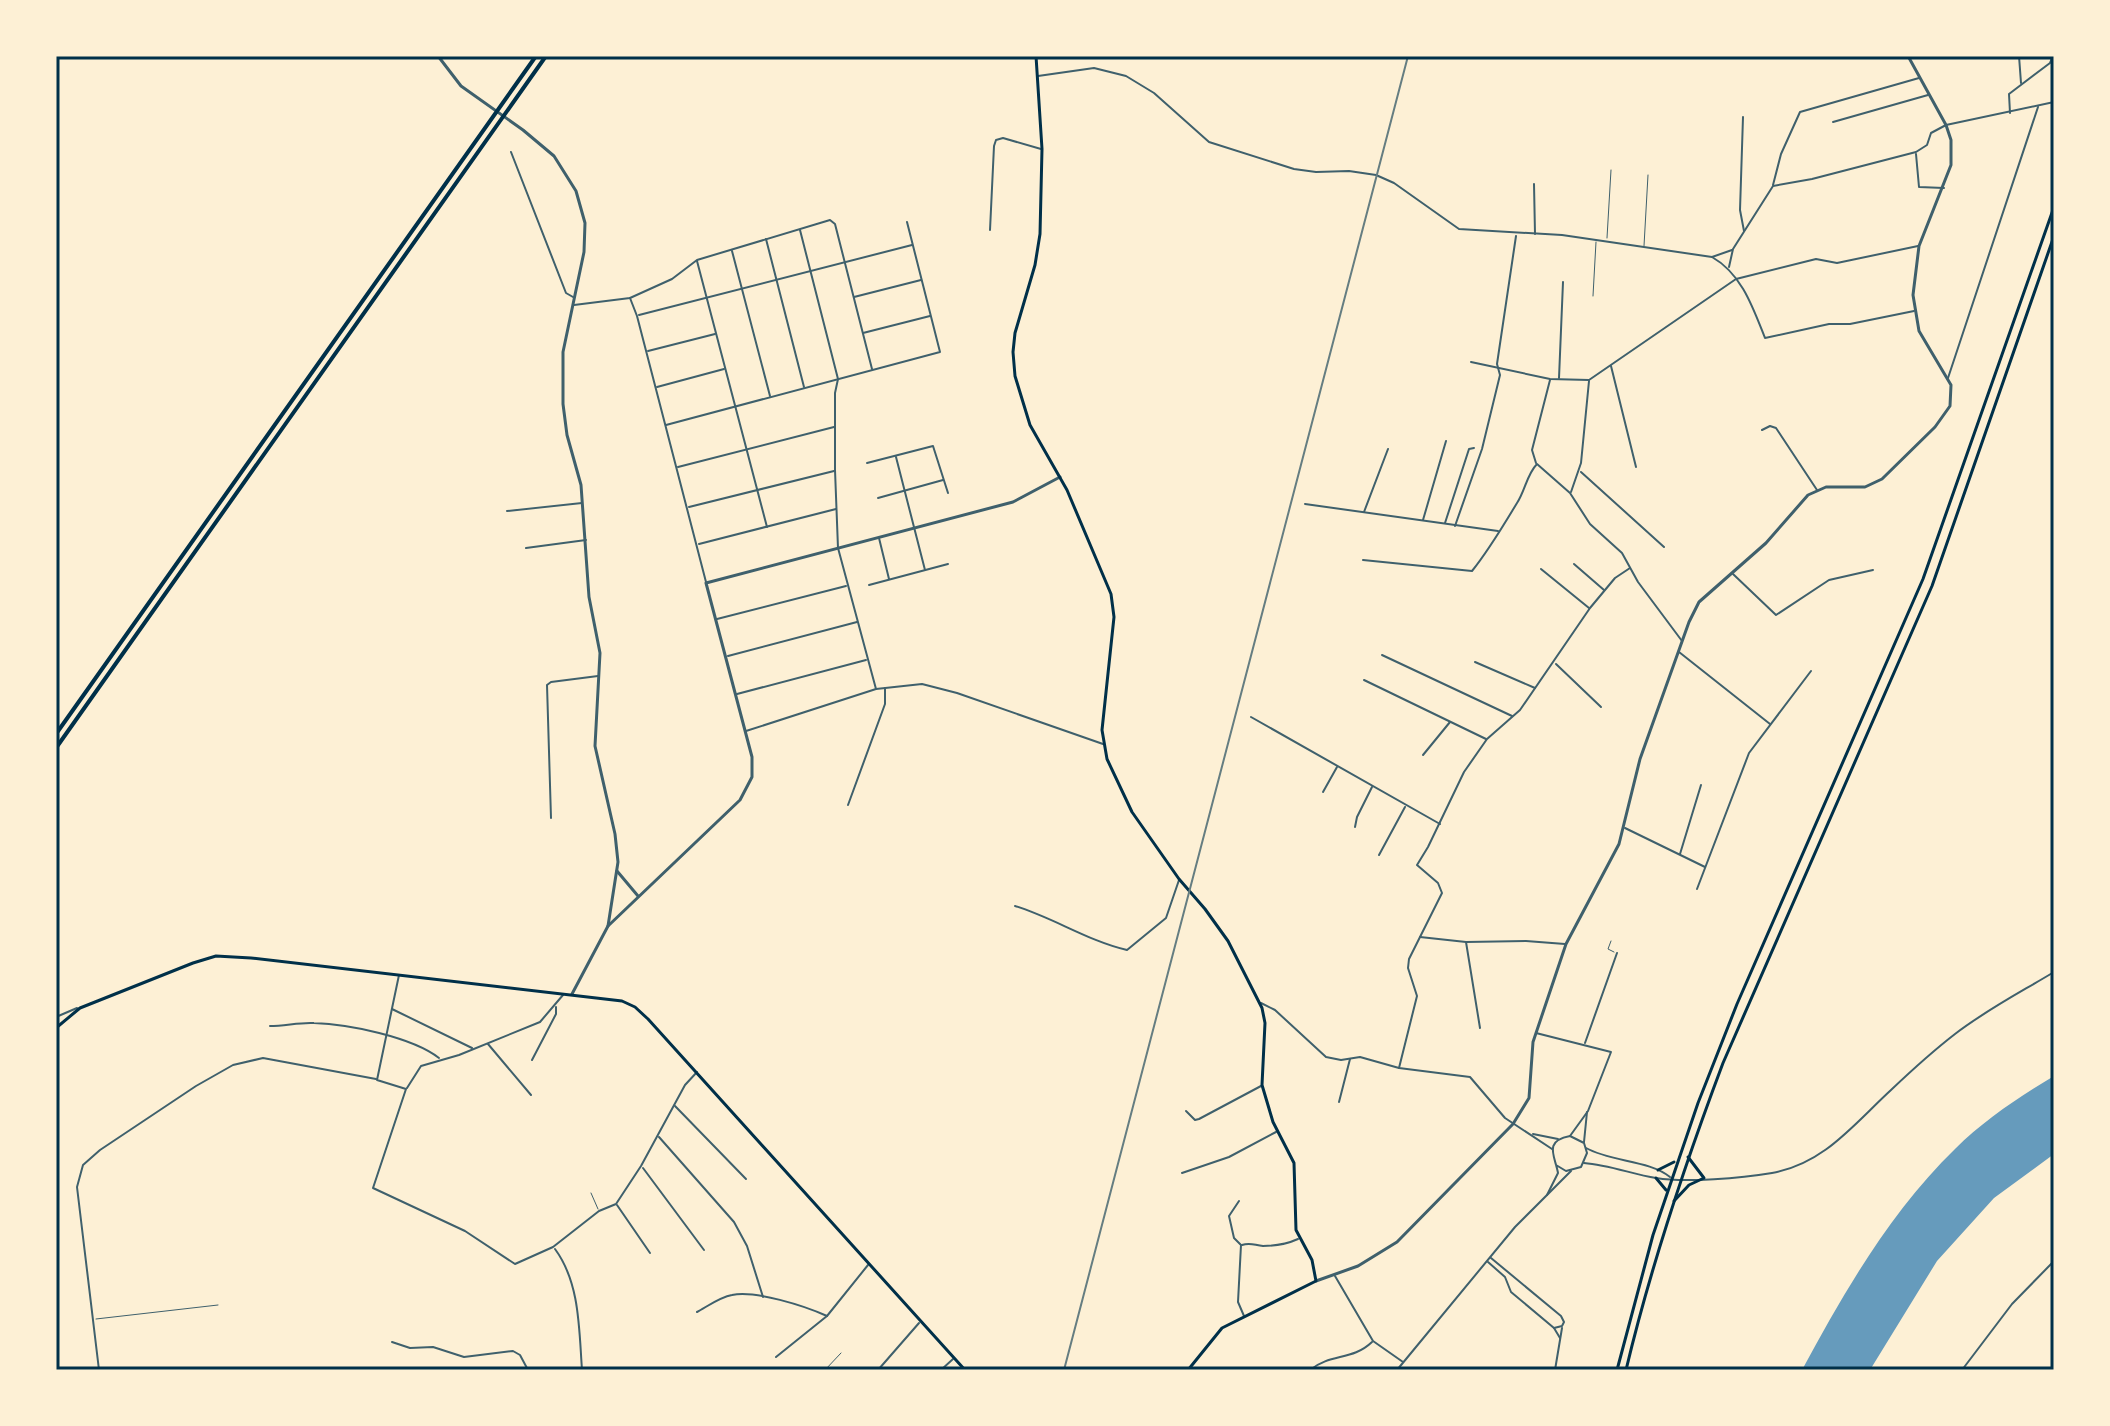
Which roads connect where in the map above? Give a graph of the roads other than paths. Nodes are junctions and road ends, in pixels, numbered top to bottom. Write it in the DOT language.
graph roads {
  1 [pos="438,56"];
  2 [pos="536,56"];
  3 [pos="546,56"];
  4 [pos="1036,56"];
  5 [pos="1908,56"];
  6 [pos="2019,56"];
  7 [pos="2053,56"];
  8 [pos="1037,76"];
  9 [pos="1919,78"];
  10 [pos="2021,83"];
  11 [pos="1929,95"];
  12 [pos="2054,102"];
  13 [pos="2039,106"];
  14 [pos="2010,113"];
  15 [pos="1743,117"];
  16 [pos="1833,122"];
  17 [pos="1946,125"];
  18 [pos="1042,149"];
  19 [pos="511,152"];
  20 [pos="1916,152"];
  21 [pos="1611,170"];
  22 [pos="1648,175"];
  23 [pos="1534,184"];
  24 [pos="1773,186"];
  25 [pos="1944,188"];
  26 [pos="2054,207"];
  27 [pos="907,222"];
  28 [pos="800,230"];
  29 [pos="990,230"];
  30 [pos="1744,232"];
  31 [pos="1516,234"];
  32 [pos="1535,234"];
  33 [pos="2054,236"];
  34 [pos="766,239"];
  35 [pos="1596,239"];
  36 [pos="1606,241"];
  37 [pos="913,244"];
  38 [pos="1644,246"];
  39 [pos="1919,246"];
  40 [pos="1733,249"];
  41 [pos="732,250"];
  42 [pos="1712,257"];
  43 [pos="697,260"];
  44 [pos="844,262"];
  45 [pos="1729,268"];
  46 [pos="810,271"];
  47 [pos="1736,279"];
  48 [pos="776,280"];
  49 [pos="922,280"];
  50 [pos="1563,282"];
  51 [pos="742,288"];
  52 [pos="1593,296"];
  53 [pos="854,297"];
  54 [pos="574,298"];
  55 [pos="630,298"];
  56 [pos="707,298"];
  57 [pos="573,305"];
  58 [pos="1914,311"];
  59 [pos="637,316"];
  60 [pos="931,316"];
  61 [pos="863,333"];
  62 [pos="716,334"];
  63 [pos="646,352"];
  64 [pos="1471,362"];
  65 [pos="1611,365"];
  66 [pos="725,369"];
  67 [pos="872,369"];
  68 [pos="1498,369"];
  69 [pos="838,379"];
  70 [pos="1550,379"];
  71 [pos="1558,379"];
  72 [pos="1947,379"];
  73 [pos="1589,380"];
  74 [pos="656,387"];
  75 [pos="804,388"];
  76 [pos="770,397"];
  77 [pos="735,406"];
  78 [pos="666,425"];
  79 [pos="835,426"];
  80 [pos="1762,430"];
  81 [pos="1446,441"];
  82 [pos="1474,448"];
  83 [pos="747,449"];
  84 [pos="1388,449"];
  85 [pos="895,456"];
  86 [pos="867,463"];
  87 [pos="1537,464"];
  88 [pos="1636,467"];
  89 [pos="676,468"];
  90 [pos="835,470"];
  91 [pos="1580,471"];
  92 [pos="1060,477"];
  93 [pos="944,480"];
  94 [pos="757,489"];
  95 [pos="1817,490"];
  96 [pos="904,491"];
  97 [pos="948,493"];
  98 [pos="1570,493"];
  99 [pos="878,498"];
  100 [pos="583,503"];
  101 [pos="1305,504"];
  102 [pos="687,508"];
  103 [pos="837,509"];
  104 [pos="507,511"];
  105 [pos="1364,513"];
  106 [pos="1422,521"];
  107 [pos="1444,524"];
  108 [pos="1455,526"];
  109 [pos="767,527"];
  110 [pos="914,528"];
  111 [pos="1498,531"];
  112 [pos="879,538"];
  113 [pos="586,540"];
  114 [pos="696,544"];
  115 [pos="1664,547"];
  116 [pos="526,548"];
  117 [pos="838,548"];
  118 [pos="1363,560"];
  119 [pos="948,564"];
  120 [pos="1574,564"];
  121 [pos="1630,568"];
  122 [pos="1541,569"];
  123 [pos="925,570"];
  124 [pos="1873,570"];
  125 [pos="1733,573"];
  126 [pos="890,580"];
  127 [pos="706,583"];
  128 [pos="848,585"];
  129 [pos="869,585"];
  130 [pos="1605,590"];
  131 [pos="1590,608"];
  132 [pos="716,620"];
  133 [pos="858,621"];
  134 [pos="1682,641"];
  135 [pos="1678,651"];
  136 [pos="1382,655"];
  137 [pos="725,657"];
  138 [pos="867,660"];
  139 [pos="1475,662"];
  140 [pos="1555,663"];
  141 [pos="1811,671"];
  142 [pos="599,676"];
  143 [pos="1364,680"];
  144 [pos="885,687"];
  145 [pos="1536,688"];
  146 [pos="876,689"];
  147 [pos="735,694"];
  148 [pos="1601,707"];
  149 [pos="1251,717"];
  150 [pos="1514,717"];
  151 [pos="1450,722"];
  152 [pos="1770,724"];
  153 [pos="745,731"];
  154 [pos="56,734"];
  155 [pos="1487,739"];
  156 [pos="1103,744"];
  157 [pos="56,748"];
  158 [pos="1423,755"];
  159 [pos="1338,766"];
  160 [pos="1701,785"];
  161 [pos="1373,786"];
  162 [pos="1323,792"];
  163 [pos="848,805"];
  164 [pos="1406,805"];
  165 [pos="551,818"];
  166 [pos="1440,824"];
  167 [pos="1355,827"];
  168 [pos="1624,827"];
  169 [pos="1379,855"];
  170 [pos="1679,855"];
  171 [pos="1705,867"];
  172 [pos="617,871"];
  173 [pos="1179,879"];
  174 [pos="1697,889"];
  175 [pos="638,896"];
  176 [pos="1015,906"];
  177 [pos="608,926"];
  178 [pos="1419,937"];
  179 [pos="1611,941"];
  180 [pos="1466,942"];
  181 [pos="1566,944"];
  182 [pos="1617,953"];
  183 [pos="2054,972"];
  184 [pos="399,974"];
  185 [pos="564,994"];
  186 [pos="572,994"];
  187 [pos="1260,1002"];
  188 [pos="556,1006"];
  189 [pos="80,1008"];
  190 [pos="392,1009"];
  191 [pos="56,1017"];
  192 [pos="270,1026"];
  193 [pos="56,1028"];
  194 [pos="1480,1028"];
  195 [pos="1535,1032"];
  196 [pos="387,1035"];
  197 [pos="487,1043"];
  198 [pos="1585,1044"];
  199 [pos="473,1049"];
  200 [pos="1350,1058"];
  201 [pos="440,1059"];
  202 [pos="532,1060"];
  203 [pos="1399,1068"];
  204 [pos="697,1072"];
  205 [pos="377,1080"];
  206 [pos="1262,1085"];
  207 [pos="406,1089"];
  208 [pos="531,1095"];
  209 [pos="1339,1102"];
  210 [pos="675,1105"];
  211 [pos="1186,1111"];
  212 [pos="1588,1111"];
  213 [pos="1513,1124"];
  214 [pos="1277,1131"];
  215 [pos="1533,1134"];
  216 [pos="658,1136"];
  217 [pos="1570,1136"];
  218 [pos="1559,1139"];
  219 [pos="1584,1143"];
  220 [pos="1586,1148"];
  221 [pos="1552,1149"];
  222 [pos="1688,1157"];
  223 [pos="1677,1159"];
  224 [pos="1584,1163"];
  225 [pos="1556,1165"];
  226 [pos="641,1166"];
  227 [pos="1658,1170"];
  228 [pos="1571,1171"];
  229 [pos="1182,1173"];
  230 [pos="1656,1178"];
  231 [pos="1671,1178"];
  232 [pos="1704,1178"];
  233 [pos="746,1179"];
  234 [pos="1681,1179"];
  235 [pos="591,1193"];
  236 [pos="1666,1193"];
  237 [pos="1546,1197"];
  238 [pos="1239,1201"];
  239 [pos="616,1204"];
  240 [pos="1672,1204"];
  241 [pos="599,1211"];
  242 [pos="1298,1239"];
  243 [pos="1241,1245"];
  244 [pos="553,1247"];
  245 [pos="704,1250"];
  246 [pos="650,1253"];
  247 [pos="1489,1259"];
  248 [pos="2054,1261"];
  249 [pos="869,1264"];
  250 [pos="1334,1275"];
  251 [pos="1517,1280"];
  252 [pos="1316,1281"];
  253 [pos="1508,1285"];
  254 [pos="763,1297"];
  255 [pos="218,1305"];
  256 [pos="697,1312"];
  257 [pos="827,1316"];
  258 [pos="1244,1316"];
  259 [pos="94,1319"];
  260 [pos="920,1321"];
  261 [pos="1562,1326"];
  262 [pos="1554,1328"];
  263 [pos="1560,1338"];
  264 [pos="1373,1341"];
  265 [pos="392,1342"];
  266 [pos="841,1353"];
  267 [pos="776,1357"];
  268 [pos="954,1358"];
  269 [pos="1403,1362"];
  270 [pos="99,1370"];
  271 [pos="528,1370"];
  272 [pos="582,1370"];
  273 [pos="825,1370"];
  274 [pos="878,1370"];
  275 [pos="941,1370"];
  276 [pos="965,1370"];
  277 [pos="1188,1370"];
  278 [pos="1310,1370"];
  279 [pos="1397,1370"];
  280 [pos="1555,1370"];
  281 [pos="1617,1370"];
  282 [pos="1626,1370"];
  283 [pos="1962,1370"];
  1 -- 54 [label="street"];
  2 -- 154 [label="highway"];
  3 -- 157 [label="highway"];
  4 -- 8 [label="main road"];
  5 -- 9 [label="street"];
  6 -- 10 [label="street"];
  7 -- 10 [label="street"];
  8 -- 18 [label="main road"];
  8 -- 31 [label="street"];
  9 -- 11 [label="street"];
  9 -- 24 [label="street"];
  10 -- 14 [label="street"];
  11 -- 16 [label="street"];
  11 -- 17 [label="street"];
  12 -- 13 [label="street"];
  13 -- 14 [label="street"];
  13 -- 72 [label="street"];
  14 -- 17 [label="street"];
  15 -- 30 [label="street"];
  17 -- 20 [label="street"];
  17 -- 25 [label="street"];
  18 -- 29 [label="street"];
  18 -- 92 [label="main road"];
  19 -- 54 [label="street"];
  20 -- 24 [label="street"];
  20 -- 25 [label="street"];
  21 -- 36 [label="lane"];
  22 -- 38 [label="lane"];
  23 -- 32 [label="street"];
  24 -- 30 [label="street"];
  25 -- 39 [label="street"];
  26 -- 223 [label="main road"];
  27 -- 37 [label="street"];
  28 -- 34 [label="street"];
  28 -- 44 [label="street"];
  28 -- 46 [label="street"];
  30 -- 40 [label="street"];
  31 -- 32 [label="street"];
  31 -- 68 [label="street"];
  32 -- 35 [label="street"];
  33 -- 222 [label="main road"];
  34 -- 41 [label="street"];
  34 -- 48 [label="street"];
  35 -- 36 [label="street"];
  35 -- 52 [label="lane"];
  36 -- 38 [label="street"];
  37 -- 44 [label="street"];
  37 -- 49 [label="street"];
  38 -- 42 [label="street"];
  39 -- 47 [label="street"];
  39 -- 58 [label="street"];
  40 -- 42 [label="street"];
  40 -- 45 [label="street"];
  41 -- 43 [label="street"];
  41 -- 51 [label="street"];
  42 -- 45 [label="street"];
  43 -- 55 [label="street"];
  43 -- 56 [label="street"];
  44 -- 46 [label="street"];
  44 -- 53 [label="street"];
  45 -- 47 [label="street"];
  46 -- 48 [label="street"];
  46 -- 69 [label="street"];
  47 -- 58 [label="street"];
  47 -- 65 [label="street"];
  48 -- 51 [label="street"];
  48 -- 75 [label="street"];
  49 -- 53 [label="street"];
  49 -- 60 [label="street"];
  50 -- 71 [label="street"];
  51 -- 56 [label="street"];
  51 -- 76 [label="street"];
  53 -- 61 [label="street"];
  54 -- 57 [label="street"];
  55 -- 57 [label="street"];
  55 -- 59 [label="street"];
  56 -- 59 [label="street"];
  56 -- 62 [label="street"];
  57 -- 100 [label="street"];
  58 -- 72 [label="street"];
  59 -- 63 [label="street"];
  60 -- 61 [label="street"];
  60 -- 67 [label="street"];
  61 -- 67 [label="street"];
  62 -- 63 [label="street"];
  62 -- 66 [label="street"];
  63 -- 74 [label="street"];
  64 -- 68 [label="street"];
  65 -- 73 [label="street"];
  65 -- 88 [label="street"];
  66 -- 74 [label="street"];
  66 -- 77 [label="street"];
  67 -- 69 [label="street"];
  68 -- 70 [label="street"];
  68 -- 108 [label="street"];
  69 -- 75 [label="street"];
  69 -- 79 [label="street"];
  70 -- 71 [label="street"];
  70 -- 87 [label="street"];
  71 -- 73 [label="street"];
  72 -- 95 [label="street"];
  73 -- 91 [label="street"];
  74 -- 78 [label="street"];
  75 -- 76 [label="street"];
  76 -- 77 [label="street"];
  77 -- 78 [label="street"];
  77 -- 83 [label="street"];
  78 -- 89 [label="street"];
  79 -- 83 [label="street"];
  79 -- 90 [label="street"];
  80 -- 95 [label="street"];
  81 -- 106 [label="street"];
  82 -- 107 [label="street"];
  83 -- 89 [label="street"];
  83 -- 94 [label="street"];
  84 -- 105 [label="street"];
  85 -- 86 [label="street"];
  85 -- 93 [label="street"];
  85 -- 96 [label="street"];
  87 -- 98 [label="street"];
  87 -- 111 [label="street"];
  89 -- 102 [label="street"];
  90 -- 94 [label="street"];
  90 -- 103 [label="street"];
  91 -- 98 [label="street"];
  91 -- 115 [label="street"];
  92 -- 110 [label="street"];
  92 -- 156 [label="main road"];
  93 -- 96 [label="street"];
  93 -- 97 [label="street"];
  94 -- 102 [label="street"];
  94 -- 109 [label="street"];
  95 -- 125 [label="street"];
  96 -- 99 [label="street"];
  96 -- 110 [label="street"];
  98 -- 121 [label="street"];
  100 -- 104 [label="street"];
  100 -- 113 [label="street"];
  101 -- 105 [label="street"];
  102 -- 114 [label="street"];
  103 -- 109 [label="street"];
  103 -- 117 [label="street"];
  105 -- 106 [label="street"];
  106 -- 107 [label="street"];
  107 -- 108 [label="street"];
  108 -- 111 [label="street"];
  109 -- 114 [label="street"];
  110 -- 112 [label="street"];
  110 -- 123 [label="street"];
  111 -- 118 [label="street"];
  112 -- 117 [label="street"];
  112 -- 126 [label="street"];
  113 -- 116 [label="street"];
  113 -- 142 [label="street"];
  114 -- 127 [label="street"];
  117 -- 127 [label="street"];
  117 -- 128 [label="street"];
  119 -- 123 [label="street"];
  120 -- 130 [label="street"];
  121 -- 130 [label="street"];
  121 -- 134 [label="street"];
  122 -- 131 [label="street"];
  123 -- 126 [label="street"];
  124 -- 125 [label="street"];
  125 -- 134 [label="street"];
  126 -- 129 [label="street"];
  127 -- 132 [label="street"];
  128 -- 132 [label="street"];
  128 -- 133 [label="street"];
  130 -- 131 [label="street"];
  131 -- 140 [label="street"];
  132 -- 137 [label="street"];
  133 -- 137 [label="street"];
  133 -- 138 [label="street"];
  134 -- 135 [label="street"];
  135 -- 152 [label="street"];
  135 -- 168 [label="street"];
  136 -- 150 [label="street"];
  137 -- 147 [label="street"];
  138 -- 146 [label="street"];
  138 -- 147 [label="street"];
  139 -- 145 [label="street"];
  140 -- 145 [label="street"];
  140 -- 148 [label="street"];
  141 -- 152 [label="street"];
  142 -- 165 [label="street"];
  142 -- 172 [label="street"];
  143 -- 151 [label="street"];
  144 -- 146 [label="street"];
  144 -- 156 [label="street"];
  144 -- 163 [label="street"];
  145 -- 150 [label="street"];
  146 -- 153 [label="street"];
  147 -- 153 [label="street"];
  149 -- 159 [label="street"];
  150 -- 155 [label="street"];
  151 -- 155 [label="street"];
  151 -- 158 [label="street"];
  152 -- 171 [label="street"];
  153 -- 175 [label="street"];
  155 -- 166 [label="street"];
  156 -- 173 [label="main road"];
  159 -- 161 [label="street"];
  159 -- 162 [label="street"];
  160 -- 170 [label="street"];
  161 -- 164 [label="street"];
  161 -- 167 [label="street"];
  164 -- 166 [label="street"];
  164 -- 169 [label="street"];
  166 -- 178 [label="street"];
  168 -- 170 [label="street"];
  168 -- 181 [label="street"];
  170 -- 171 [label="street"];
  171 -- 174 [label="street"];
  172 -- 175 [label="street"];
  172 -- 177 [label="street"];
  173 -- 176 [label="street"];
  173 -- 187 [label="main road"];
  175 -- 177 [label="street"];
  177 -- 186 [label="street"];
  178 -- 180 [label="street"];
  178 -- 203 [label="street"];
  179 -- 182 [label="lane"];
  180 -- 181 [label="street"];
  180 -- 194 [label="street"];
  181 -- 195 [label="street"];
  182 -- 198 [label="street"];
  183 -- 232 [label="street"];
  184 -- 185 [label="main road"];
  184 -- 189 [label="main road"];
  184 -- 190 [label="street"];
  185 -- 186 [label="main road"];
  185 -- 188 [label="street"];
  186 -- 204 [label="main road"];
  187 -- 200 [label="street"];
  187 -- 206 [label="main road"];
  188 -- 197 [label="street"];
  188 -- 202 [label="street"];
  189 -- 191 [label="street"];
  189 -- 193 [label="main road"];
  190 -- 196 [label="street"];
  190 -- 199 [label="street"];
  192 -- 196 [label="street"];
  195 -- 198 [label="street"];
  195 -- 213 [label="street"];
  196 -- 201 [label="street"];
  196 -- 205 [label="street"];
  197 -- 199 [label="street"];
  197 -- 208 [label="street"];
  198 -- 212 [label="street"];
  199 -- 201 [label="street"];
  200 -- 203 [label="street"];
  200 -- 209 [label="street"];
  201 -- 207 [label="street"];
  203 -- 213 [label="street"];
  204 -- 210 [label="street"];
  204 -- 249 [label="main road"];
  205 -- 207 [label="street"];
  205 -- 259 [label="street"];
  206 -- 211 [label="street"];
  206 -- 214 [label="main road"];
  207 -- 244 [label="street"];
  210 -- 216 [label="street"];
  210 -- 233 [label="street"];
  212 -- 217 [label="street"];
  212 -- 219 [label="street"];
  213 -- 215 [label="street"];
  213 -- 250 [label="street"];
  214 -- 229 [label="street"];
  214 -- 242 [label="main road"];
  215 -- 218 [label="street"];
  215 -- 221 [label="street"];
  216 -- 226 [label="street"];
  216 -- 254 [label="street"];
  217 -- 218 [label="street"];
  217 -- 219 [label="street"];
  218 -- 221 [label="street"];
  219 -- 220 [label="street"];
  220 -- 224 [label="street"];
  220 -- 227 [label="street"];
  221 -- 225 [label="street"];
  222 -- 232 [label="main road"];
  222 -- 234 [label="main road"];
  223 -- 227 [label="main road"];
  223 -- 231 [label="main road"];
  224 -- 228 [label="street"];
  224 -- 230 [label="street"];
  225 -- 228 [label="street"];
  225 -- 237 [label="street"];
  226 -- 239 [label="street"];
  226 -- 245 [label="street"];
  227 -- 231 [label="street"];
  228 -- 237 [label="street"];
  230 -- 231 [label="street"];
  230 -- 236 [label="main road"];
  231 -- 234 [label="street"];
  231 -- 236 [label="main road"];
  232 -- 234 [label="street"];
  232 -- 240 [label="main road"];
  234 -- 240 [label="main road"];
  235 -- 241 [label="lane"];
  236 -- 281 [label="main road"];
  237 -- 247 [label="street"];
  238 -- 243 [label="street"];
  239 -- 241 [label="street"];
  239 -- 246 [label="street"];
  240 -- 282 [label="main road"];
  241 -- 244 [label="street"];
  242 -- 243 [label="street"];
  242 -- 252 [label="main road"];
  243 -- 258 [label="street"];
  244 -- 272 [label="street"];
  247 -- 251 [label="street"];
  247 -- 253 [label="street"];
  247 -- 269 [label="street"];
  248 -- 283 [label="street"];
  249 -- 257 [label="street"];
  249 -- 260 [label="main road"];
  250 -- 252 [label="street"];
  250 -- 264 [label="street"];
  251 -- 253 [label="street"];
  251 -- 261 [label="street"];
  252 -- 258 [label="main road"];
  253 -- 262 [label="street"];
  254 -- 256 [label="street"];
  254 -- 257 [label="street"];
  255 -- 259 [label="lane"];
  257 -- 267 [label="street"];
  258 -- 277 [label="main road"];
  259 -- 270 [label="street"];
  260 -- 268 [label="main road"];
  260 -- 274 [label="street"];
  261 -- 262 [label="street"];
  261 -- 263 [label="street"];
  262 -- 263 [label="street"];
  263 -- 280 [label="street"];
  264 -- 269 [label="street"];
  264 -- 278 [label="street"];
  265 -- 271 [label="street"];
  266 -- 273 [label="lane"];
  268 -- 275 [label="street"];
  268 -- 276 [label="main road"];
  269 -- 279 [label="street"];
}
